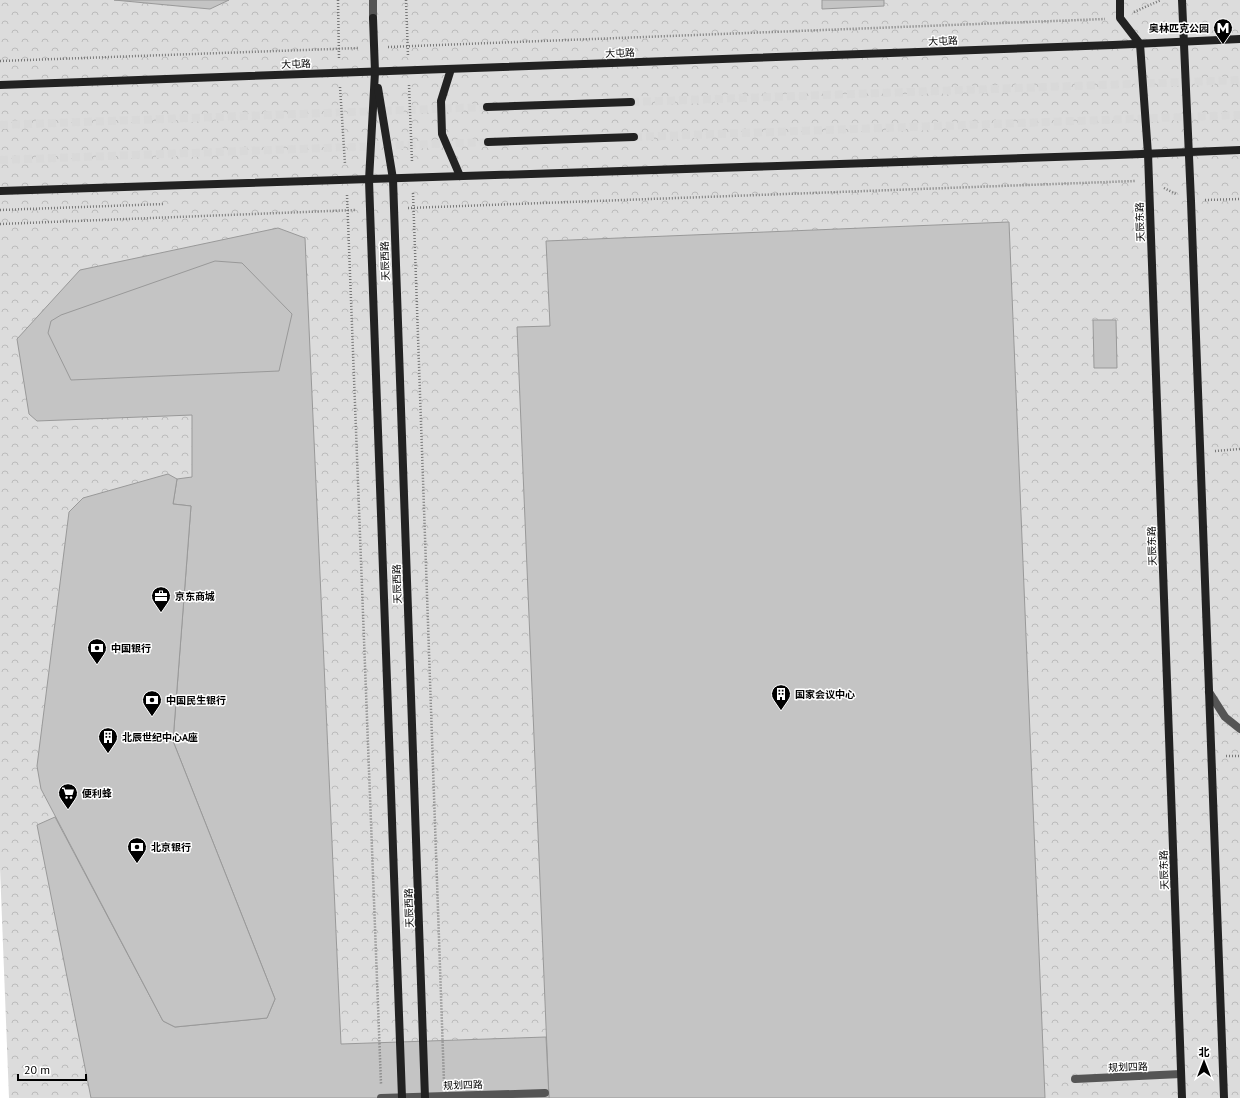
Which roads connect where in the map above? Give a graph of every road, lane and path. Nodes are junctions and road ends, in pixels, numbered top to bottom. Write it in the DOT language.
graph roads {
  1 [pos="338,0"];
  2 [pos="373,0"];
  3 [pos="406,0"];
  4 [pos="1120,0"];
  5 [pos="1161,0"];
  6 [pos="1182,0"];
  7 [pos="1120,18"];
  8 [pos="1240,40"];
  9 [pos="1185,42"];
  10 [pos="1140,44"];
  11 [pos="408,46"];
  12 [pos="374,48"];
  13 [pos="339,49"];
  14 [pos="0,61"];
  15 [pos="451,69"];
  16 [pos="408,70"];
  17 [pos="375,72"];
  18 [pos="339,73"];
  19 [pos="0,85"];
  20 [pos="631,102"];
  21 [pos="488,107"];
  22 [pos="634,137"];
  23 [pos="488,142"];
  24 [pos="1240,150"];
  25 [pos="1189,152"];
  26 [pos="1148,154"];
  27 [pos="460,176"];
  28 [pos="392,178"];
  29 [pos="412,178"];
  30 [pos="346,180"];
  31 [pos="369,180"];
  32 [pos="1149,181"];
  33 [pos="0,191"];
  34 [pos="1240,199"];
  35 [pos="1191,201"];
  36 [pos="164,204"];
  37 [pos="413,207"];
  38 [pos="393,208"];
  39 [pos="370,209"];
  40 [pos="0,210"];
  41 [pos="348,210"];
  42 [pos="0,224"];
  43 [pos="1240,449"];
  44 [pos="1200,452"];
  45 [pos="1209,692"];
  46 [pos="1240,728"];
  47 [pos="1181,1074"];
  48 [pos="1075,1079"];
  49 [pos="545,1093"];
  50 [pos="381,1094"];
  51 [pos="445,1096"];
  52 [pos="425,1097"];
  53 [pos="402,1098"];
  54 [pos="1182,1098"];
  55 [pos="1224,1098"];
  1 -- 13 [label="path"];
  2 -- 12 [label="street, 天辰西路"];
  3 -- 11 [label="path"];
  4 -- 7 [label="street"];
  5 -- 7 [label="path"];
  6 -- 9 [label="street"];
  7 -- 10 [label="street"];
  7 -- 11 [label="path"];
  8 -- 9 [label="street, 大屯路"];
  9 -- 10 [label="street, 大屯路"];
  9 -- 25 [label="street"];
  10 -- 15 [label="street, 大屯路"];
  10 -- 26 [label="street, 天辰东路"];
  11 -- 12 [label="path"];
  11 -- 16 [label="path"];
  12 -- 13 [label="path"];
  12 -- 17 [label="street, 天辰西路"];
  13 -- 14 [label="path"];
  13 -- 18 [label="path"];
  15 -- 16 [label="street, 大屯路"];
  15 -- 27 [label="street"];
  16 -- 17 [label="street, 大屯路"];
  16 -- 29 [label="path"];
  17 -- 18 [label="street, 大屯路"];
  17 -- 28 [label="street, 天辰西路"];
  17 -- 31 [label="street, 天辰西路"];
  18 -- 19 [label="street, 大屯路"];
  18 -- 30 [label="path"];
  20 -- 21 [label="street"];
  22 -- 23 [label="street"];
  24 -- 25 [label="street"];
  25 -- 26 [label="street"];
  25 -- 35 [label="street"];
  26 -- 27 [label="street"];
  26 -- 32 [label="street, 天辰东路"];
  27 -- 29 [label="street"];
  28 -- 29 [label="street"];
  28 -- 31 [label="street"];
  28 -- 38 [label="street, 天辰西路"];
  29 -- 37 [label="path"];
  30 -- 31 [label="street"];
  30 -- 33 [label="street"];
  30 -- 41 [label="path"];
  31 -- 39 [label="street, 天辰西路"];
  32 -- 35 [label="path"];
  32 -- 37 [label="path"];
  32 -- 47 [label="street, 天辰东路"];
  34 -- 35 [label="path"];
  35 -- 44 [label="street"];
  36 -- 40 [label="path"];
  37 -- 38 [label="path"];
  37 -- 51 [label="path"];
  38 -- 52 [label="street, 天辰西路"];
  39 -- 41 [label="path"];
  39 -- 53 [label="street, 天辰西路"];
  41 -- 42 [label="path"];
  41 -- 50 [label="path"];
  43 -- 44 [label="path"];
  44 -- 45 [label="street"];
  45 -- 46 [label="street"];
  45 -- 55 [label="street"];
  47 -- 48 [label="street, 规划四路"];
  47 -- 54 [label="street, 天辰东路"];
  49 -- 51 [label="street, 规划四路"];
  50 -- 52 [label="street, 规划四路"];
  51 -- 52 [label="street, 规划四路"];
}
